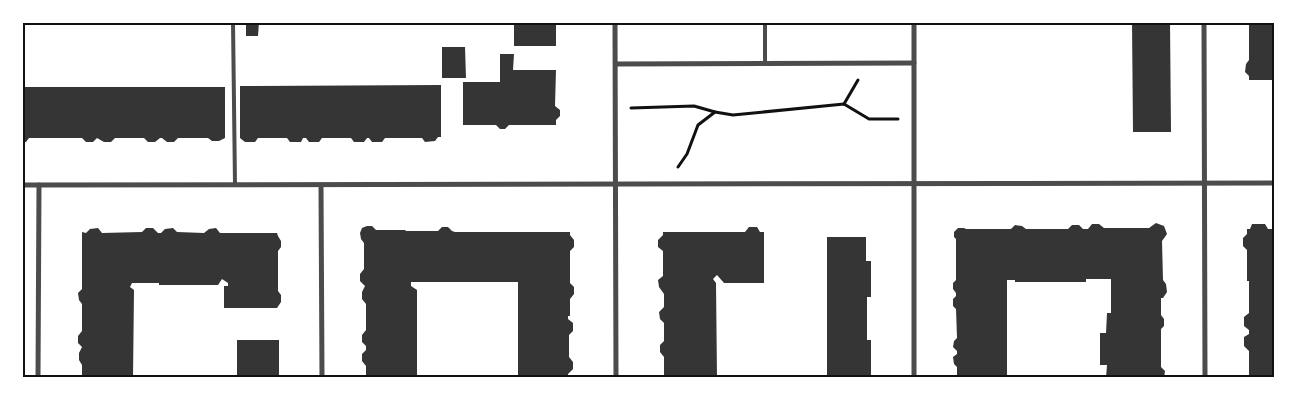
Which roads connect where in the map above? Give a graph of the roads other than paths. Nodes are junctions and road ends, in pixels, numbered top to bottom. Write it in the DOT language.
graph roads {
  1 [pos="233,22"];
  2 [pos="616,22"];
  3 [pos="765,22"];
  4 [pos="914,22"];
  5 [pos="1204,22"];
  6 [pos="914,63"];
  7 [pos="616,64"];
  8 [pos="765,64"];
  9 [pos="913,183"];
  10 [pos="1204,183"];
  11 [pos="1274,183"];
  12 [pos="615,184"];
  13 [pos="22,185"];
  14 [pos="39,185"];
  15 [pos="235,185"];
  16 [pos="321,185"];
  17 [pos="38,378"];
  18 [pos="322,378"];
  19 [pos="616,378"];
  20 [pos="914,378"];
  21 [pos="1205,378"];
  1 -- 15 [label="lane"];
  2 -- 7 [label="street"];
  3 -- 8 [label="lane"];
  4 -- 6 [label="street"];
  5 -- 10 [label="street"];
  6 -- 8 [label="street"];
  6 -- 9 [label="street"];
  7 -- 8 [label="street"];
  7 -- 12 [label="street"];
  9 -- 10 [label="street"];
  9 -- 12 [label="street"];
  9 -- 20 [label="street"];
  10 -- 11 [label="street"];
  10 -- 21 [label="street"];
  12 -- 16 [label="street"];
  12 -- 19 [label="street"];
  13 -- 14 [label="street"];
  14 -- 15 [label="street"];
  14 -- 17 [label="street"];
  15 -- 16 [label="street"];
  16 -- 18 [label="street"];
}
